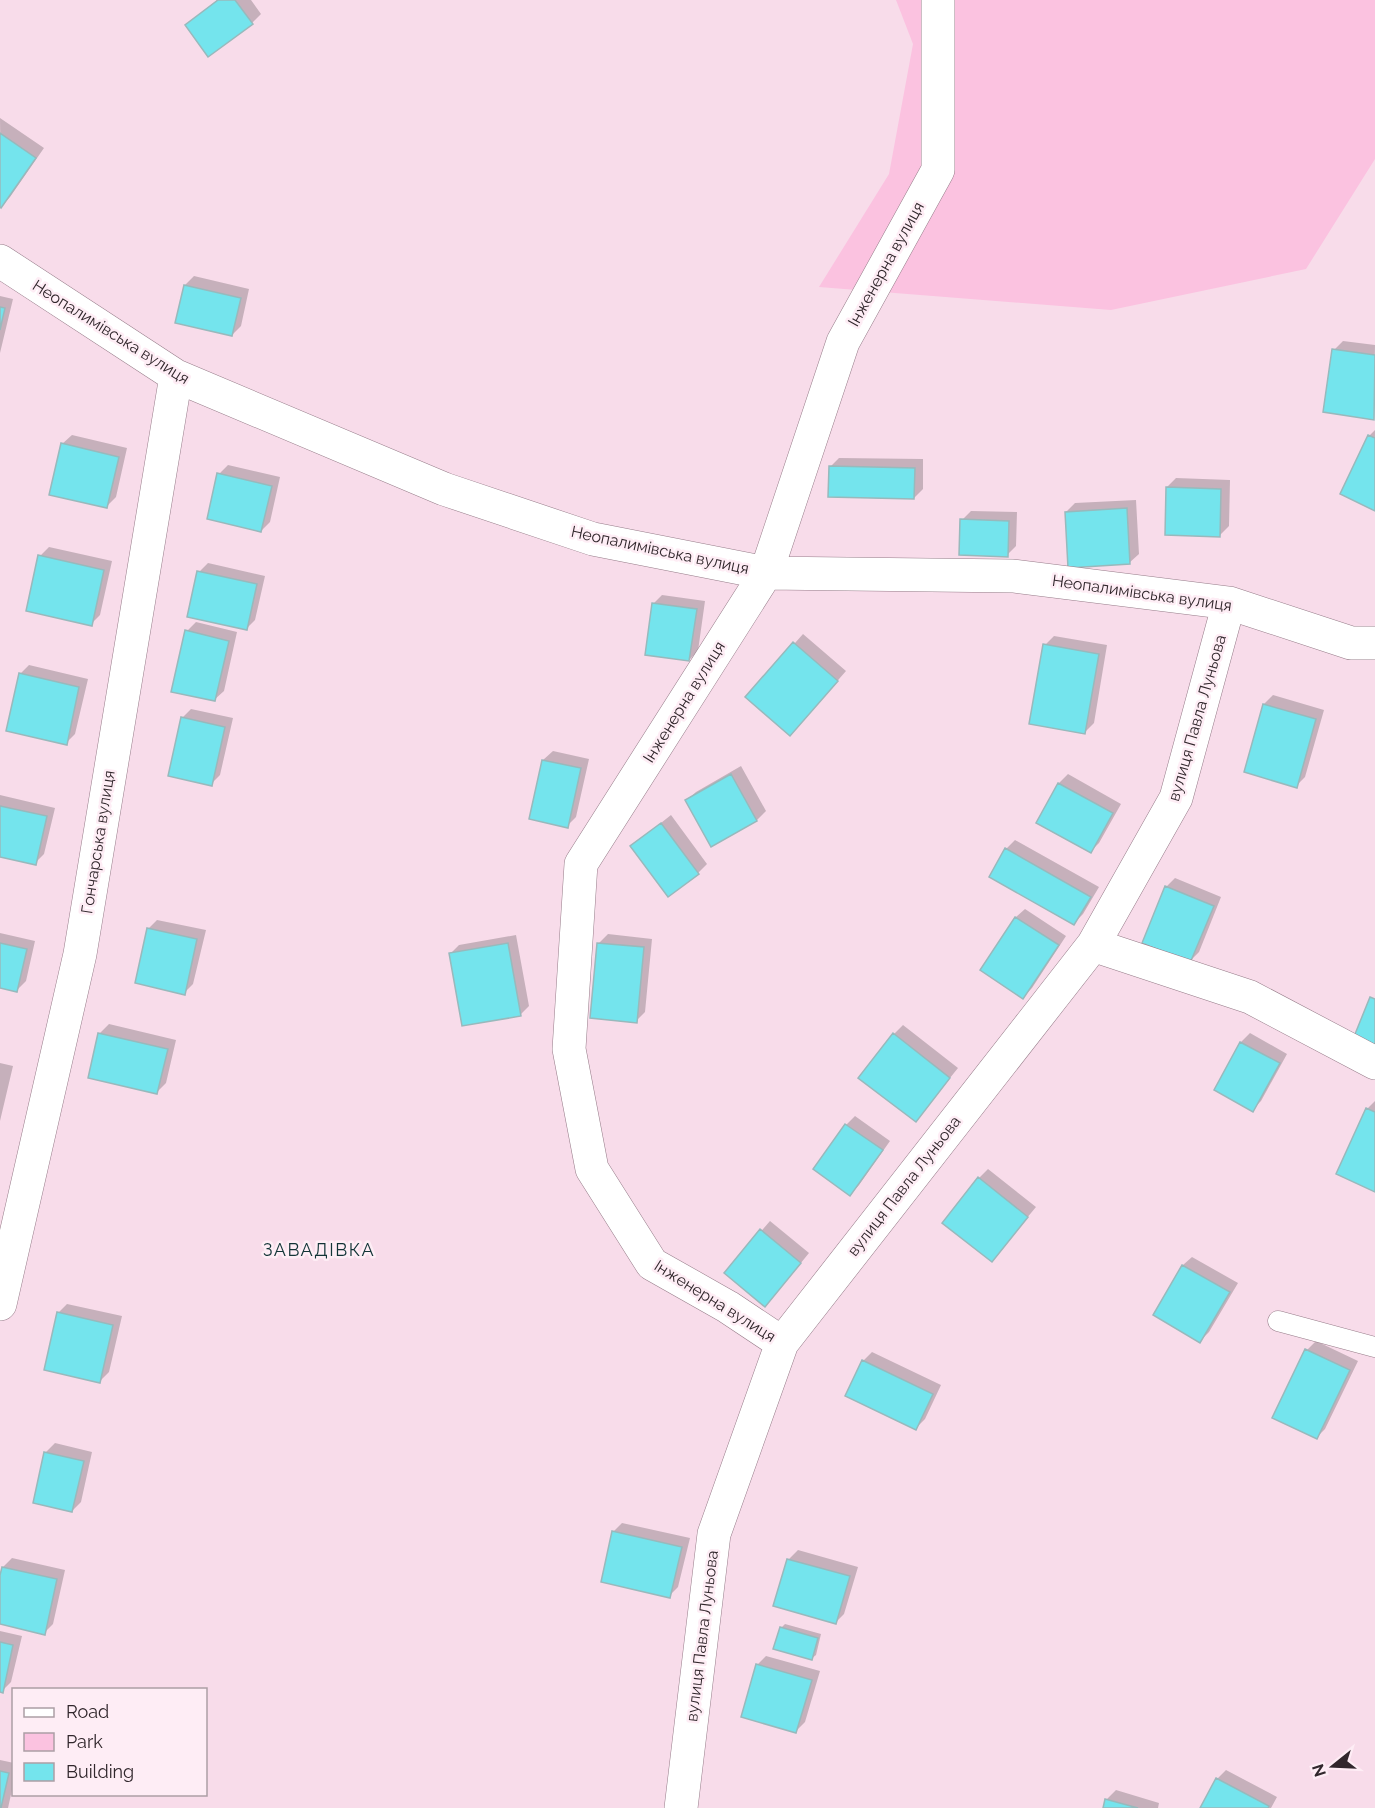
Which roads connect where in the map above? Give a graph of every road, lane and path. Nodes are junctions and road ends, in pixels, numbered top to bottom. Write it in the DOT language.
graph roads {
  1 [pos="938,0"];
  2 [pos="0,261"];
  3 [pos="176,376"];
  4 [pos="766,573"];
  5 [pos="1229,603"];
  6 [pos="1375,643"];
  7 [pos="1093,945"];
  8 [pos="1375,1063"];
  9 [pos="0,1304"];
  10 [pos="1278,1321"];
  11 [pos="782,1343"];
  12 [pos="1375,1347"];
  13 [pos="681,1808"];
  1 -- 4 [label="street, Інженерна вулиця"];
  2 -- 3 [label="street, Неопалимівська вулиця"];
  3 -- 4 [label="street, Неопалимівська вулиця"];
  3 -- 9 [label="street, Гончарська вулиця"];
  4 -- 5 [label="street, Неопалимівська вулиця"];
  4 -- 11 [label="street, Інженерна вулиця"];
  5 -- 6 [label="street, Неопалимівська вулиця"];
  5 -- 7 [label="street, вулиця Павла Луньова"];
  7 -- 8 [label="street"];
  7 -- 11 [label="street, вулиця Павла Луньова"];
  10 -- 12 [label="lane"];
  11 -- 13 [label="street, вулиця Павла Луньова"];
}
